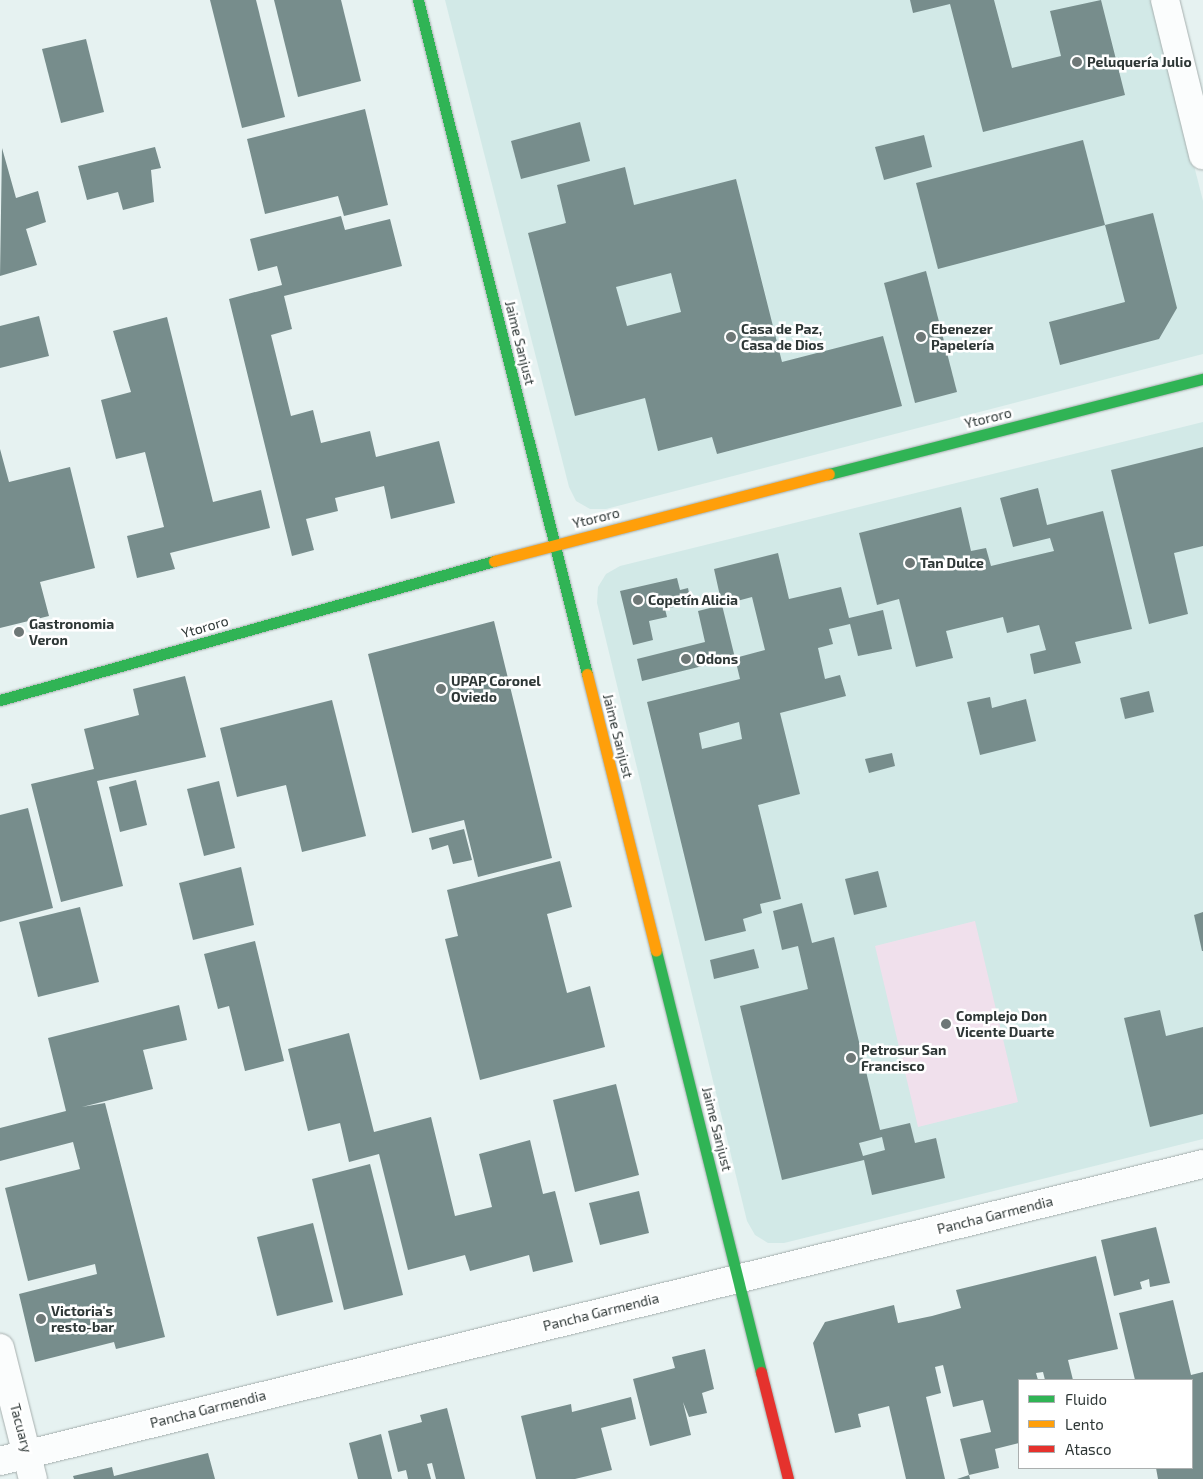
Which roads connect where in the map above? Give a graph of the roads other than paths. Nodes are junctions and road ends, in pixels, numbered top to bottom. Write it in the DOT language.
graph roads {
  1 [pos="418,0"];
  2 [pos="1165,0"];
  3 [pos="1203,155"];
  4 [pos="1203,379"];
  5 [pos="555,544"];
  6 [pos="0,700"];
  7 [pos="1203,1164"];
  8 [pos="739,1278"];
  9 [pos="0,1348"];
  10 [pos="0,1461"];
  11 [pos="31,1466"];
  12 [pos="788,1479"];
  1 -- 5 [label="main road, Jaime Sanjust"];
  2 -- 3 [label="street"];
  4 -- 5 [label="main road, Ytororo"];
  5 -- 6 [label="main road, Ytororo"];
  5 -- 8 [label="main road, Jaime Sanjust"];
  7 -- 8 [label="street, Pancha Garmendia"];
  8 -- 11 [label="street, Pancha Garmendia"];
  8 -- 12 [label="main road, Jaime Sanjust"];
  9 -- 11 [label="street, Tacuary"];
  10 -- 11 [label="street, Pancha Garmendia"];
}
